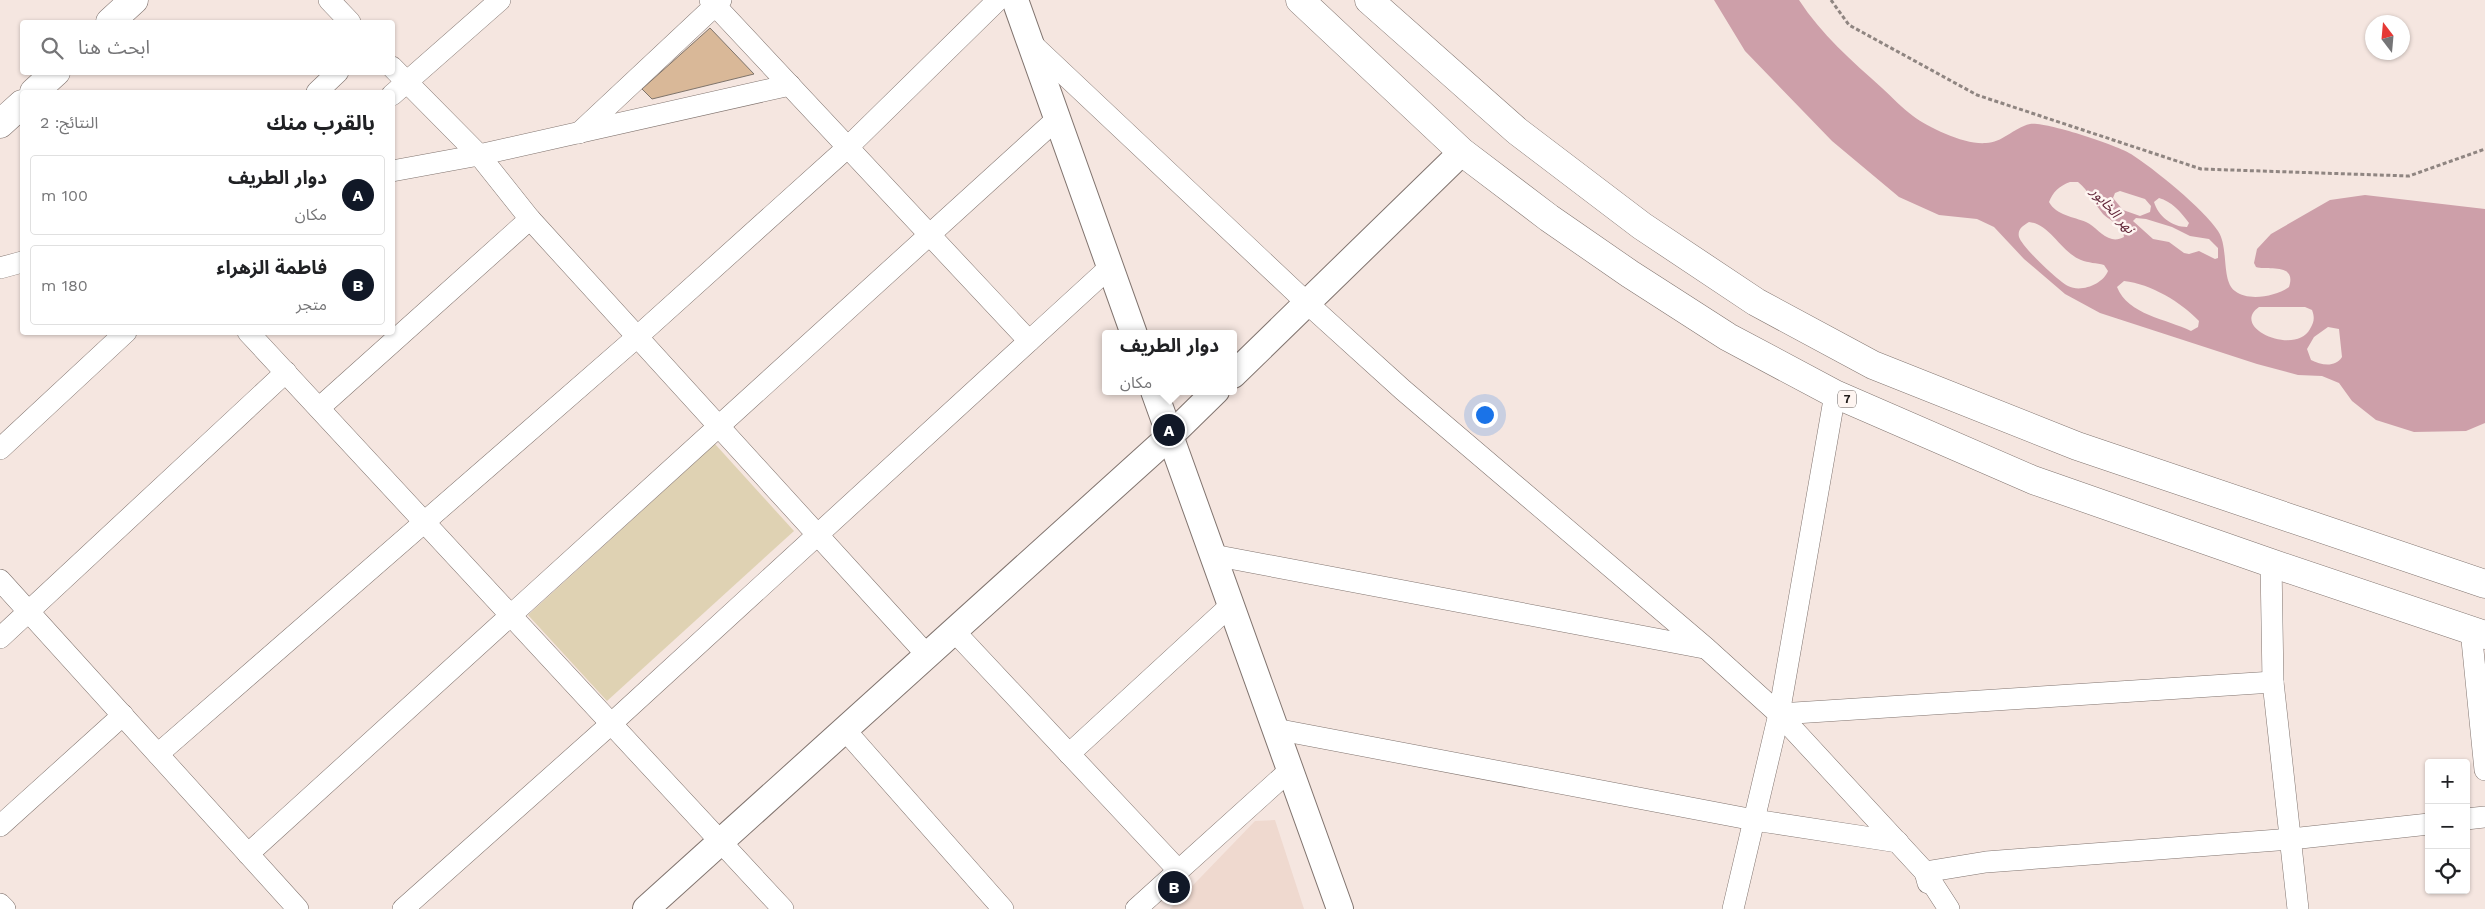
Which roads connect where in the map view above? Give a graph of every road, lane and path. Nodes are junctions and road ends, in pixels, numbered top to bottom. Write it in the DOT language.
graph roads {
  1 [pos="134,0"];
  2 [pos="329,0"];
  3 [pos="500,0"];
  4 [pos="998,0"];
  5 [pos="1015,0"];
  6 [pos="1300,0"];
  7 [pos="1369,0"];
  8 [pos="1831,0"];
  9 [pos="716,2"];
  10 [pos="112,20"];
  11 [pos="348,20"];
  12 [pos="1030,42"];
  13 [pos="53,75"];
  14 [pos="335,75"];
  15 [pos="397,82"];
  16 [pos="790,85"];
  17 [pos="36,90"];
  18 [pos="319,90"];
  19 [pos="20,106"];
  20 [pos="1058,118"];
  21 [pos="0,124"];
  22 [pos="579,133"];
  23 [pos="848,147"];
  24 [pos="2485,149"];
  25 [pos="1462,152"];
  26 [pos="479,155"];
  27 [pos="395,169"];
  28 [pos="530,219"];
  29 [pos="930,234"];
  30 [pos="20,263"];
  31 [pos="1110,267"];
  32 [pos="0,268"];
  33 [pos="1307,303"];
  34 [pos="1133,330"];
  35 [pos="123,335"];
  36 [pos="251,335"];
  37 [pos="637,337"];
  38 [pos="1029,341"];
  39 [pos="1237,371"];
  40 [pos="286,372"];
  41 [pos="1835,394"];
  42 [pos="1155,395"];
  43 [pos="1212,395"];
  44 [pos="319,408"];
  45 [pos="718,426"];
  46 [pos="1170,436"];
  47 [pos="0,449"];
  48 [pos="425,523"];
  49 [pos="817,535"];
  50 [pos="1213,555"];
  51 [pos="2271,563"];
  52 [pos="0,580"];
  53 [pos="2485,584"];
  54 [pos="1231,604"];
  55 [pos="28,611"];
  56 [pos="511,615"];
  57 [pos="954,631"];
  58 [pos="2478,632"];
  59 [pos="0,638"];
  60 [pos="1706,648"];
  61 [pos="927,655"];
  62 [pos="2273,682"];
  63 [pos="1779,714"];
  64 [pos="123,715"];
  65 [pos="612,723"];
  66 [pos="1275,729"];
  67 [pos="845,730"];
  68 [pos="158,754"];
  69 [pos="1069,754"];
  70 [pos="1290,770"];
  71 [pos="2485,770"];
  72 [pos="2485,817"];
  73 [pos="2470,819"];
  74 [pos="1754,820"];
  75 [pos="2425,824"];
  76 [pos="0,826"];
  77 [pos="2290,839"];
  78 [pos="721,841"];
  79 [pos="1898,842"];
  80 [pos="248,854"];
  81 [pos="1178,871"];
  82 [pos="1926,872"];
  83 [pos="0,904"];
  84 [pos="5,909"];
  85 [pos="298,909"];
  86 [pos="403,909"];
  87 [pos="646,909"];
  88 [pos="783,909"];
  89 [pos="1003,909"];
  90 [pos="1136,909"];
  91 [pos="1340,909"];
  92 [pos="1733,909"];
  93 [pos="1932,909"];
  94 [pos="1949,909"];
  95 [pos="2298,909"];
  1 -- 10 [label="main road"];
  2 -- 11 [label="street"];
  3 -- 15 [label="street"];
  4 -- 23 [label="street"];
  5 -- 12 [label="street"];
  6 -- 25 [label="main road, 7"];
  7 -- 53 [label="main road"];
  8 -- 24 [label="path"];
  9 -- 16 [label="street"];
  9 -- 22 [label="street"];
  12 -- 20 [label="street"];
  12 -- 33 [label="street"];
  13 -- 17 [label="main road"];
  14 -- 18 [label="street"];
  15 -- 26 [label="street"];
  16 -- 22 [label="street"];
  16 -- 23 [label="street"];
  19 -- 21 [label="main road"];
  20 -- 29 [label="street"];
  20 -- 31 [label="street"];
  22 -- 26 [label="street"];
  23 -- 29 [label="street"];
  23 -- 37 [label="street"];
  25 -- 33 [label="street"];
  25 -- 41 [label="main road, 7"];
  26 -- 27 [label="street"];
  26 -- 28 [label="street"];
  28 -- 37 [label="street"];
  28 -- 44 [label="street"];
  29 -- 38 [label="street"];
  29 -- 45 [label="street"];
  30 -- 32 [label="street"];
  31 -- 34 [label="street"];
  31 -- 38 [label="street"];
  33 -- 39 [label="street"];
  33 -- 60 [label="street"];
  35 -- 47 [label="street"];
  36 -- 40 [label="street"];
  37 -- 45 [label="street"];
  37 -- 48 [label="street"];
  38 -- 49 [label="street"];
  40 -- 44 [label="street"];
  40 -- 55 [label="street"];
  41 -- 51 [label="main road, 7"];
  41 -- 63 [label="street"];
  42 -- 46 [label="street"];
  43 -- 46 [label="street"];
  44 -- 48 [label="street"];
  45 -- 49 [label="street"];
  45 -- 56 [label="street"];
  46 -- 50 [label="street"];
  46 -- 57 [label="street"];
  48 -- 56 [label="street"];
  48 -- 68 [label="street"];
  49 -- 61 [label="street"];
  49 -- 65 [label="street"];
  50 -- 54 [label="street"];
  50 -- 60 [label="street"];
  51 -- 58 [label="main road, 7"];
  51 -- 62 [label="street"];
  52 -- 55 [label="street"];
  54 -- 66 [label="street"];
  54 -- 69 [label="street"];
  55 -- 59 [label="street"];
  55 -- 64 [label="street"];
  56 -- 65 [label="street"];
  56 -- 80 [label="street"];
  57 -- 61 [label="street"];
  57 -- 69 [label="street"];
  58 -- 71 [label="street"];
  60 -- 63 [label="street"];
  61 -- 67 [label="street"];
  62 -- 63 [label="street"];
  62 -- 77 [label="street"];
  63 -- 74 [label="street"];
  63 -- 79 [label="street"];
  64 -- 68 [label="street"];
  64 -- 76 [label="street"];
  65 -- 78 [label="street"];
  65 -- 86 [label="street"];
  66 -- 70 [label="street"];
  66 -- 74 [label="street"];
  67 -- 78 [label="street"];
  67 -- 89 [label="street"];
  68 -- 80 [label="street"];
  69 -- 81 [label="street"];
  70 -- 81 [label="street"];
  70 -- 91 [label="street"];
  72 -- 73 [label="street"];
  74 -- 79 [label="street"];
  74 -- 92 [label="street"];
  75 -- 77 [label="street"];
  77 -- 82 [label="street"];
  77 -- 95 [label="street"];
  78 -- 87 [label="street"];
  78 -- 88 [label="street"];
  79 -- 82 [label="street"];
  80 -- 85 [label="street"];
  81 -- 90 [label="street"];
  82 -- 93 [label="street"];
  82 -- 94 [label="street"];
  83 -- 84 [label="street"];
}
